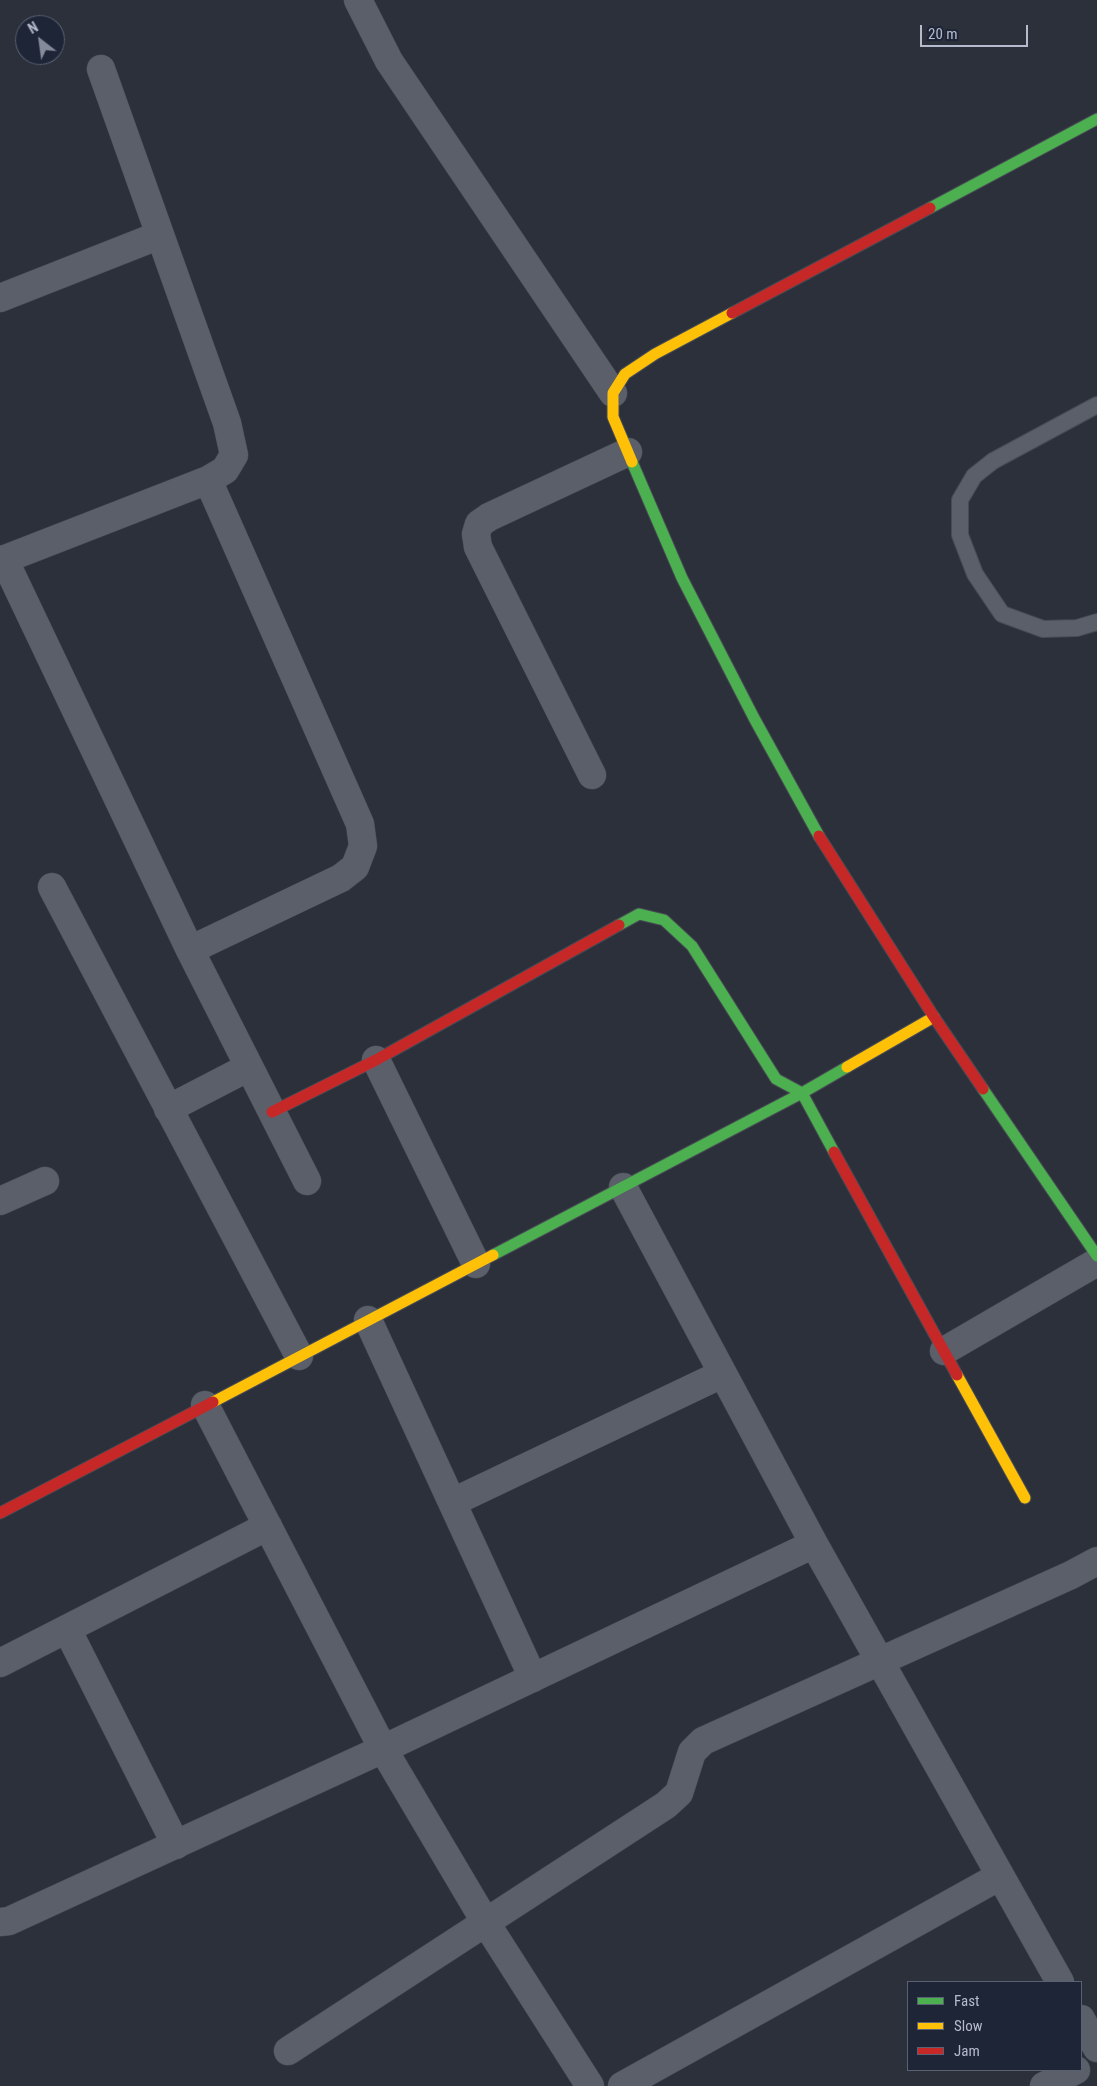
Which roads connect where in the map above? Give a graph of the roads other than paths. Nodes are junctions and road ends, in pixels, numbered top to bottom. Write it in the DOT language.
graph roads {
  1 [pos="358,0"];
  2 [pos="101,69"];
  3 [pos="1097,119"];
  4 [pos="160,235"];
  5 [pos="0,298"];
  6 [pos="613,393"];
  7 [pos="1097,405"];
  8 [pos="628,452"];
  9 [pos="208,480"];
  10 [pos="2,560"];
  11 [pos="1097,622"];
  12 [pos="592,775"];
  13 [pos="52,887"];
  14 [pos="190,950"];
  15 [pos="934,1017"];
  16 [pos="376,1060"];
  17 [pos="249,1067"];
  18 [pos="802,1093"];
  19 [pos="168,1109"];
  20 [pos="272,1112"];
  21 [pos="45,1181"];
  22 [pos="308,1181"];
  23 [pos="623,1187"];
  24 [pos="0,1201"];
  25 [pos="1097,1256"];
  26 [pos="1097,1262"];
  27 [pos="476,1264"];
  28 [pos="368,1320"];
  29 [pos="944,1352"];
  30 [pos="299,1356"];
  31 [pos="722,1374"];
  32 [pos="206,1404"];
  33 [pos="1025,1498"];
  34 [pos="453,1502"];
  35 [pos="0,1513"];
  36 [pos="268,1526"];
  37 [pos="814,1544"];
  38 [pos="1097,1561"];
  39 [pos="67,1629"];
  40 [pos="879,1661"];
  41 [pos="0,1663"];
  42 [pos="533,1678"];
  43 [pos="383,1749"];
  44 [pos="176,1845"];
  45 [pos="1000,1876"];
  46 [pos="0,1922"];
  47 [pos="486,1923"];
  48 [pos="1059,1981"];
  49 [pos="1082,2021"];
  50 [pos="1097,2048"];
  51 [pos="288,2052"];
  52 [pos="1097,2059"];
  53 [pos="1082,2066"];
  54 [pos="1074,2071"];
  55 [pos="590,2086"];
  56 [pos="622,2086"];
  57 [pos="1044,2086"];
  1 -- 6 [label="street"];
  2 -- 4 [label="street"];
  3 -- 6 [label="street"];
  4 -- 5 [label="street"];
  4 -- 9 [label="street"];
  6 -- 8 [label="street"];
  7 -- 11 [label="lane"];
  8 -- 12 [label="street"];
  8 -- 15 [label="street"];
  9 -- 10 [label="street"];
  9 -- 14 [label="street"];
  10 -- 14 [label="street"];
  13 -- 19 [label="street"];
  14 -- 17 [label="street"];
  15 -- 18 [label="street"];
  15 -- 25 [label="street"];
  16 -- 18 [label="street"];
  16 -- 20 [label="street"];
  16 -- 27 [label="street"];
  17 -- 19 [label="street"];
  17 -- 20 [label="street"];
  18 -- 23 [label="street"];
  18 -- 29 [label="street"];
  19 -- 30 [label="street"];
  20 -- 22 [label="street"];
  21 -- 24 [label="street"];
  23 -- 27 [label="street"];
  23 -- 31 [label="street"];
  26 -- 29 [label="street"];
  27 -- 28 [label="street"];
  28 -- 30 [label="street"];
  28 -- 34 [label="street"];
  29 -- 33 [label="street"];
  30 -- 32 [label="street"];
  31 -- 34 [label="street"];
  31 -- 37 [label="street"];
  32 -- 35 [label="street"];
  32 -- 36 [label="street"];
  34 -- 42 [label="street"];
  36 -- 39 [label="street"];
  36 -- 43 [label="street"];
  37 -- 40 [label="street"];
  37 -- 42 [label="street"];
  38 -- 40 [label="street"];
  39 -- 41 [label="street"];
  39 -- 44 [label="street"];
  40 -- 45 [label="street"];
  40 -- 47 [label="street"];
  42 -- 43 [label="street"];
  43 -- 44 [label="street"];
  43 -- 47 [label="street"];
  44 -- 46 [label="street"];
  45 -- 48 [label="street"];
  45 -- 56 [label="street"];
  47 -- 51 [label="street"];
  47 -- 55 [label="street"];
  49 -- 50 [label="street"];
  52 -- 53 [label="street"];
  54 -- 57 [label="street"];
}
